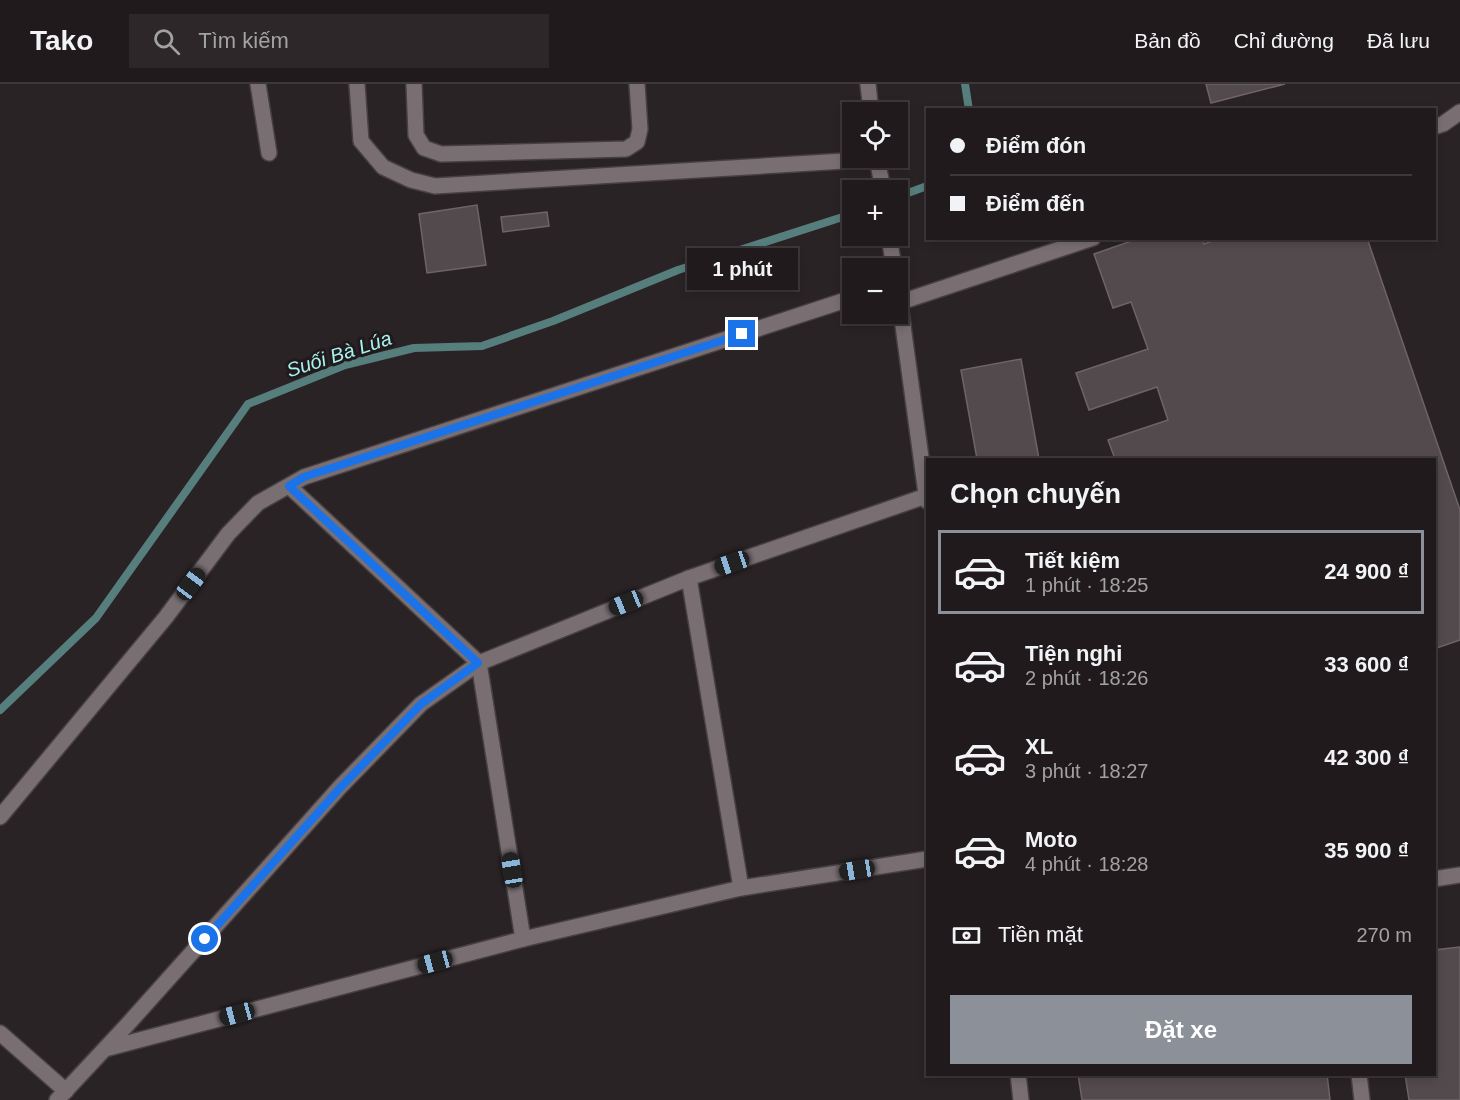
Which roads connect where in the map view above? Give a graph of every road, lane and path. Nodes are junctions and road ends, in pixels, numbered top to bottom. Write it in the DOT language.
graph roads {
  1 [pos="258,84"];
  2 [pos="357,84"];
  3 [pos="414,84"];
  4 [pos="637,84"];
  5 [pos="868,84"];
  6 [pos="871,102"];
  7 [pos="1460,112"];
  8 [pos="1436,126"];
  9 [pos="269,153"];
  10 [pos="842,160"];
  11 [pos="1087,240"];
  12 [pos="908,300"];
  13 [pos="842,301"];
  14 [pos="904,324"];
  15 [pos="289,486"];
  16 [pos="926,491"];
  17 [pos="926,499"];
  18 [pos="689,578"];
  19 [pos="478,663"];
  20 [pos="0,817"];
  21 [pos="926,859"];
  22 [pos="1460,875"];
  23 [pos="1436,879"];
  24 [pos="741,888"];
  25 [pos="523,939"];
  26 [pos="0,1033"];
  27 [pos="105,1049"];
  28 [pos="1018,1076"];
  29 [pos="1359,1076"];
  30 [pos="62,1095"];
  31 [pos="1021,1100"];
  32 [pos="1362,1100"];
  1 -- 9 [label="street"];
  2 -- 10 [label="street"];
  3 -- 4 [label="street"];
  5 -- 6 [label="street"];
  7 -- 8 [label="street"];
  11 -- 12 [label="street"];
  13 -- 15 [label="street"];
  14 -- 16 [label="street"];
  15 -- 19 [label="street"];
  15 -- 20 [label="street"];
  17 -- 18 [label="street"];
  18 -- 19 [label="street"];
  18 -- 24 [label="street"];
  19 -- 25 [label="street"];
  19 -- 27 [label="street"];
  21 -- 24 [label="street"];
  22 -- 23 [label="street"];
  24 -- 25 [label="street"];
  25 -- 27 [label="street"];
  26 -- 30 [label="street"];
  27 -- 30 [label="street"];
  28 -- 31 [label="street"];
  29 -- 32 [label="street"];
}
